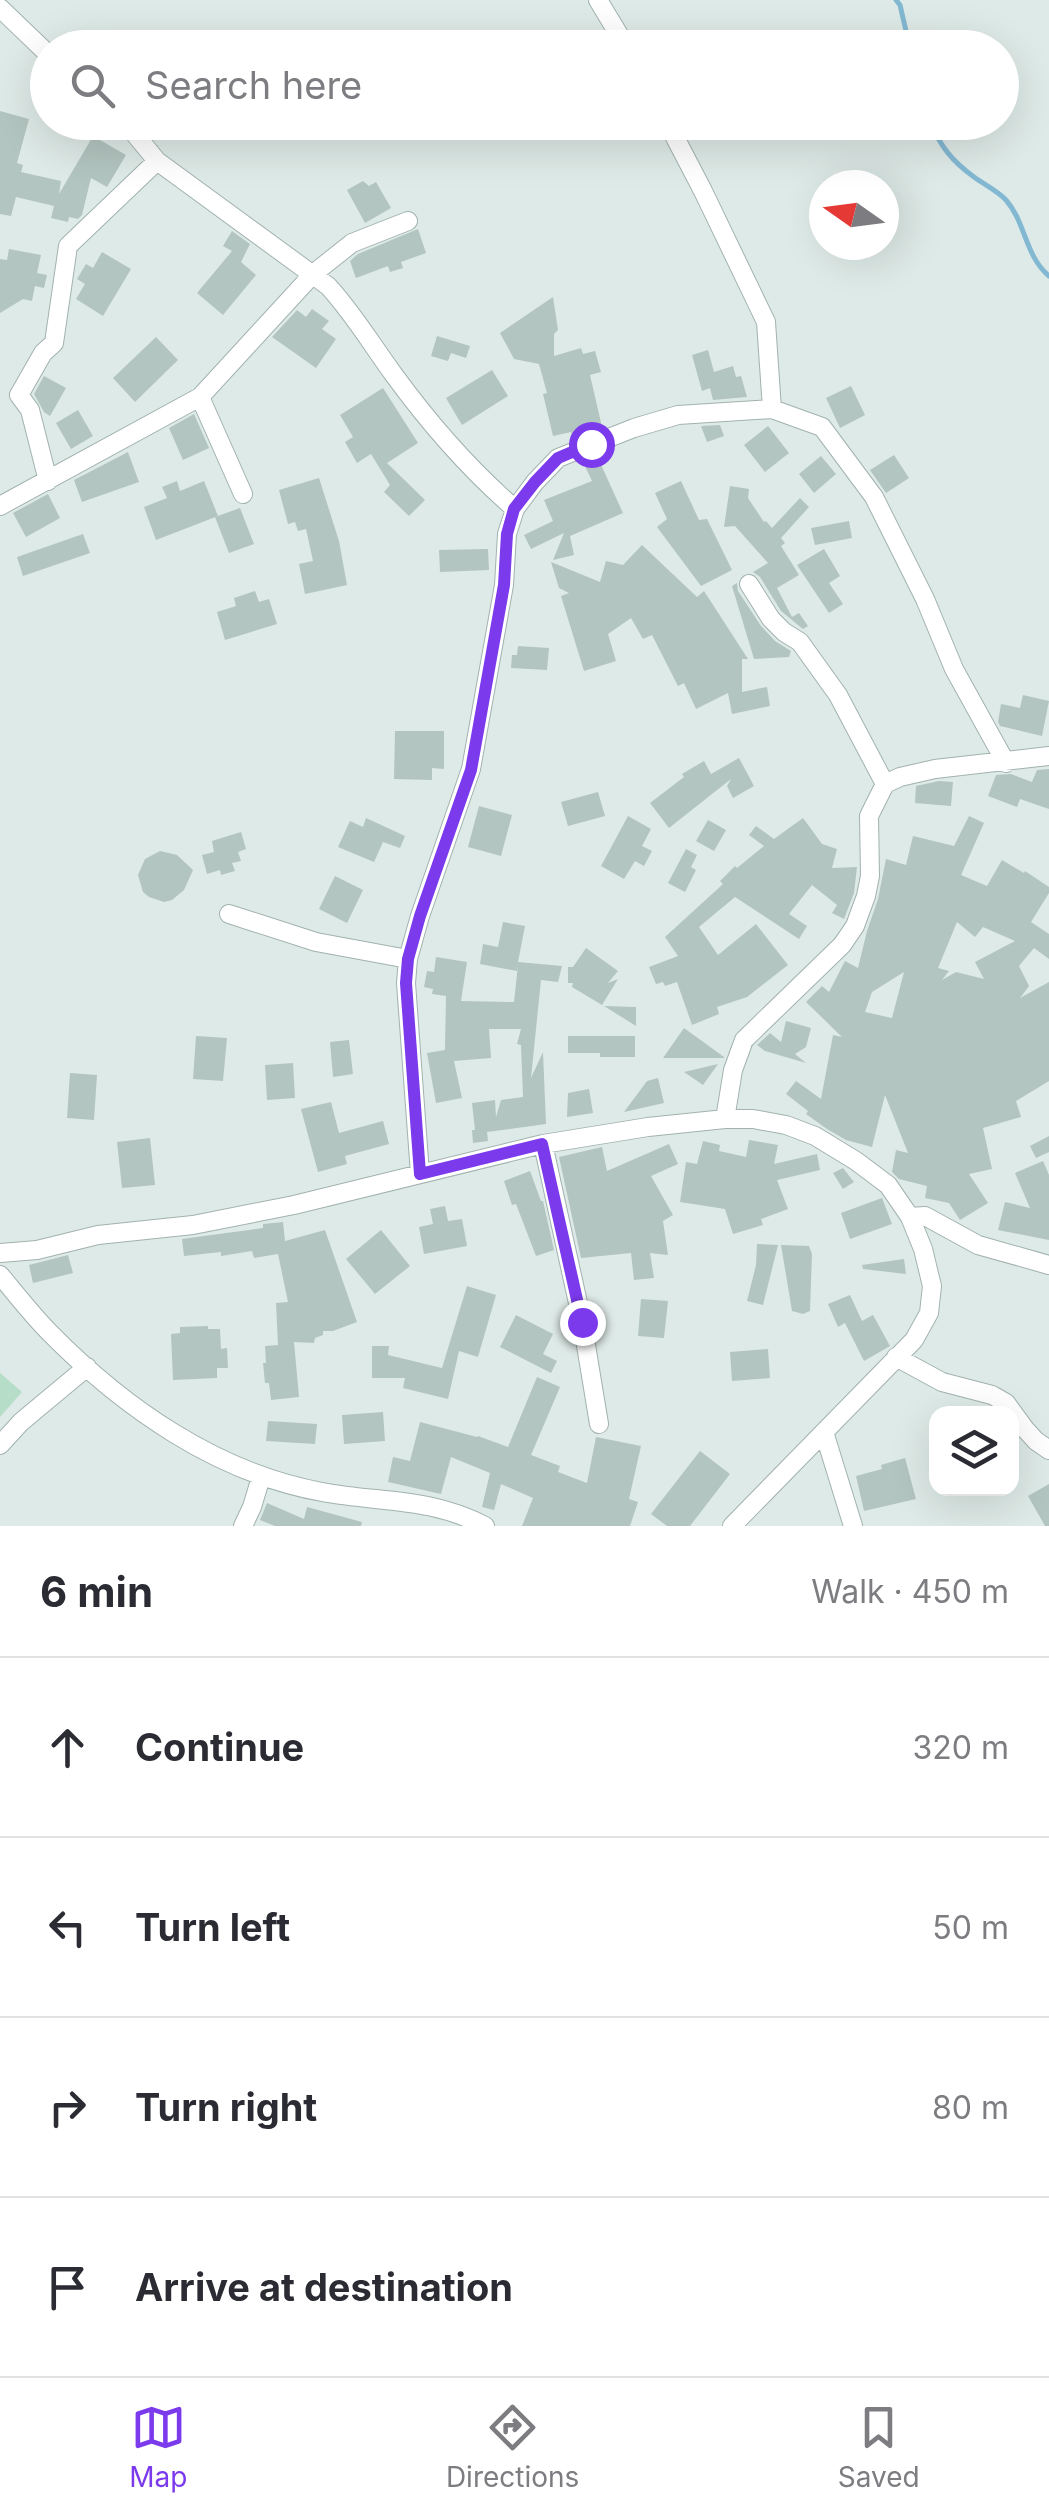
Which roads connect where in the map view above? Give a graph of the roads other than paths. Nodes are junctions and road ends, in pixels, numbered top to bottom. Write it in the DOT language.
graph roads {
  1 [pos="598,0"];
  2 [pos="0,8"];
  3 [pos="616,30"];
  4 [pos="30,37"];
  5 [pos="140,140"];
  6 [pos="678,140"];
  7 [pos="157,160"];
  8 [pos="408,221"];
  9 [pos="313,274"];
  10 [pos="200,397"];
  11 [pos="772,408"];
  12 [pos="48,481"];
  13 [pos="243,494"];
  14 [pos="0,506"];
  15 [pos="514,509"];
  16 [pos="749,584"];
  17 [pos="1049,756"];
  18 [pos="1006,763"];
  19 [pos="885,784"];
  20 [pos="229,914"];
  21 [pos="408,959"];
  22 [pos="725,1118"];
  23 [pos="542,1144"];
  24 [pos="420,1174"];
  25 [pos="910,1216"];
  26 [pos="0,1253"];
  27 [pos="1049,1266"];
  28 [pos="0,1275"];
  29 [pos="896,1357"];
  30 [pos="87,1367"];
  31 [pos="598,1424"];
  32 [pos="824,1432"];
  33 [pos="0,1445"];
  34 [pos="1049,1450"];
  35 [pos="261,1477"];
  36 [pos="243,1526"];
  37 [pos="485,1526"];
  38 [pos="732,1526"];
  39 [pos="854,1526"];
  1 -- 3 [label="street"];
  2 -- 4 [label="street"];
  5 -- 7 [label="street"];
  6 -- 11 [label="street"];
  7 -- 9 [label="street"];
  7 -- 12 [label="street"];
  8 -- 9 [label="street"];
  9 -- 10 [label="street"];
  9 -- 15 [label="street"];
  10 -- 12 [label="street"];
  10 -- 13 [label="street"];
  11 -- 15 [label="street"];
  11 -- 18 [label="street"];
  12 -- 14 [label="street"];
  15 -- 21 [label="street"];
  16 -- 19 [label="street"];
  17 -- 18 [label="street"];
  18 -- 19 [label="street"];
  19 -- 22 [label="street"];
  20 -- 21 [label="street"];
  21 -- 24 [label="street"];
  22 -- 23 [label="street"];
  22 -- 25 [label="street"];
  23 -- 24 [label="street"];
  23 -- 31 [label="street"];
  24 -- 26 [label="street"];
  25 -- 27 [label="street"];
  25 -- 29 [label="street"];
  28 -- 30 [label="street"];
  29 -- 32 [label="street"];
  29 -- 34 [label="street"];
  30 -- 33 [label="street"];
  30 -- 35 [label="street"];
  32 -- 38 [label="street"];
  32 -- 39 [label="street"];
  35 -- 36 [label="street"];
  35 -- 37 [label="street"];
}
